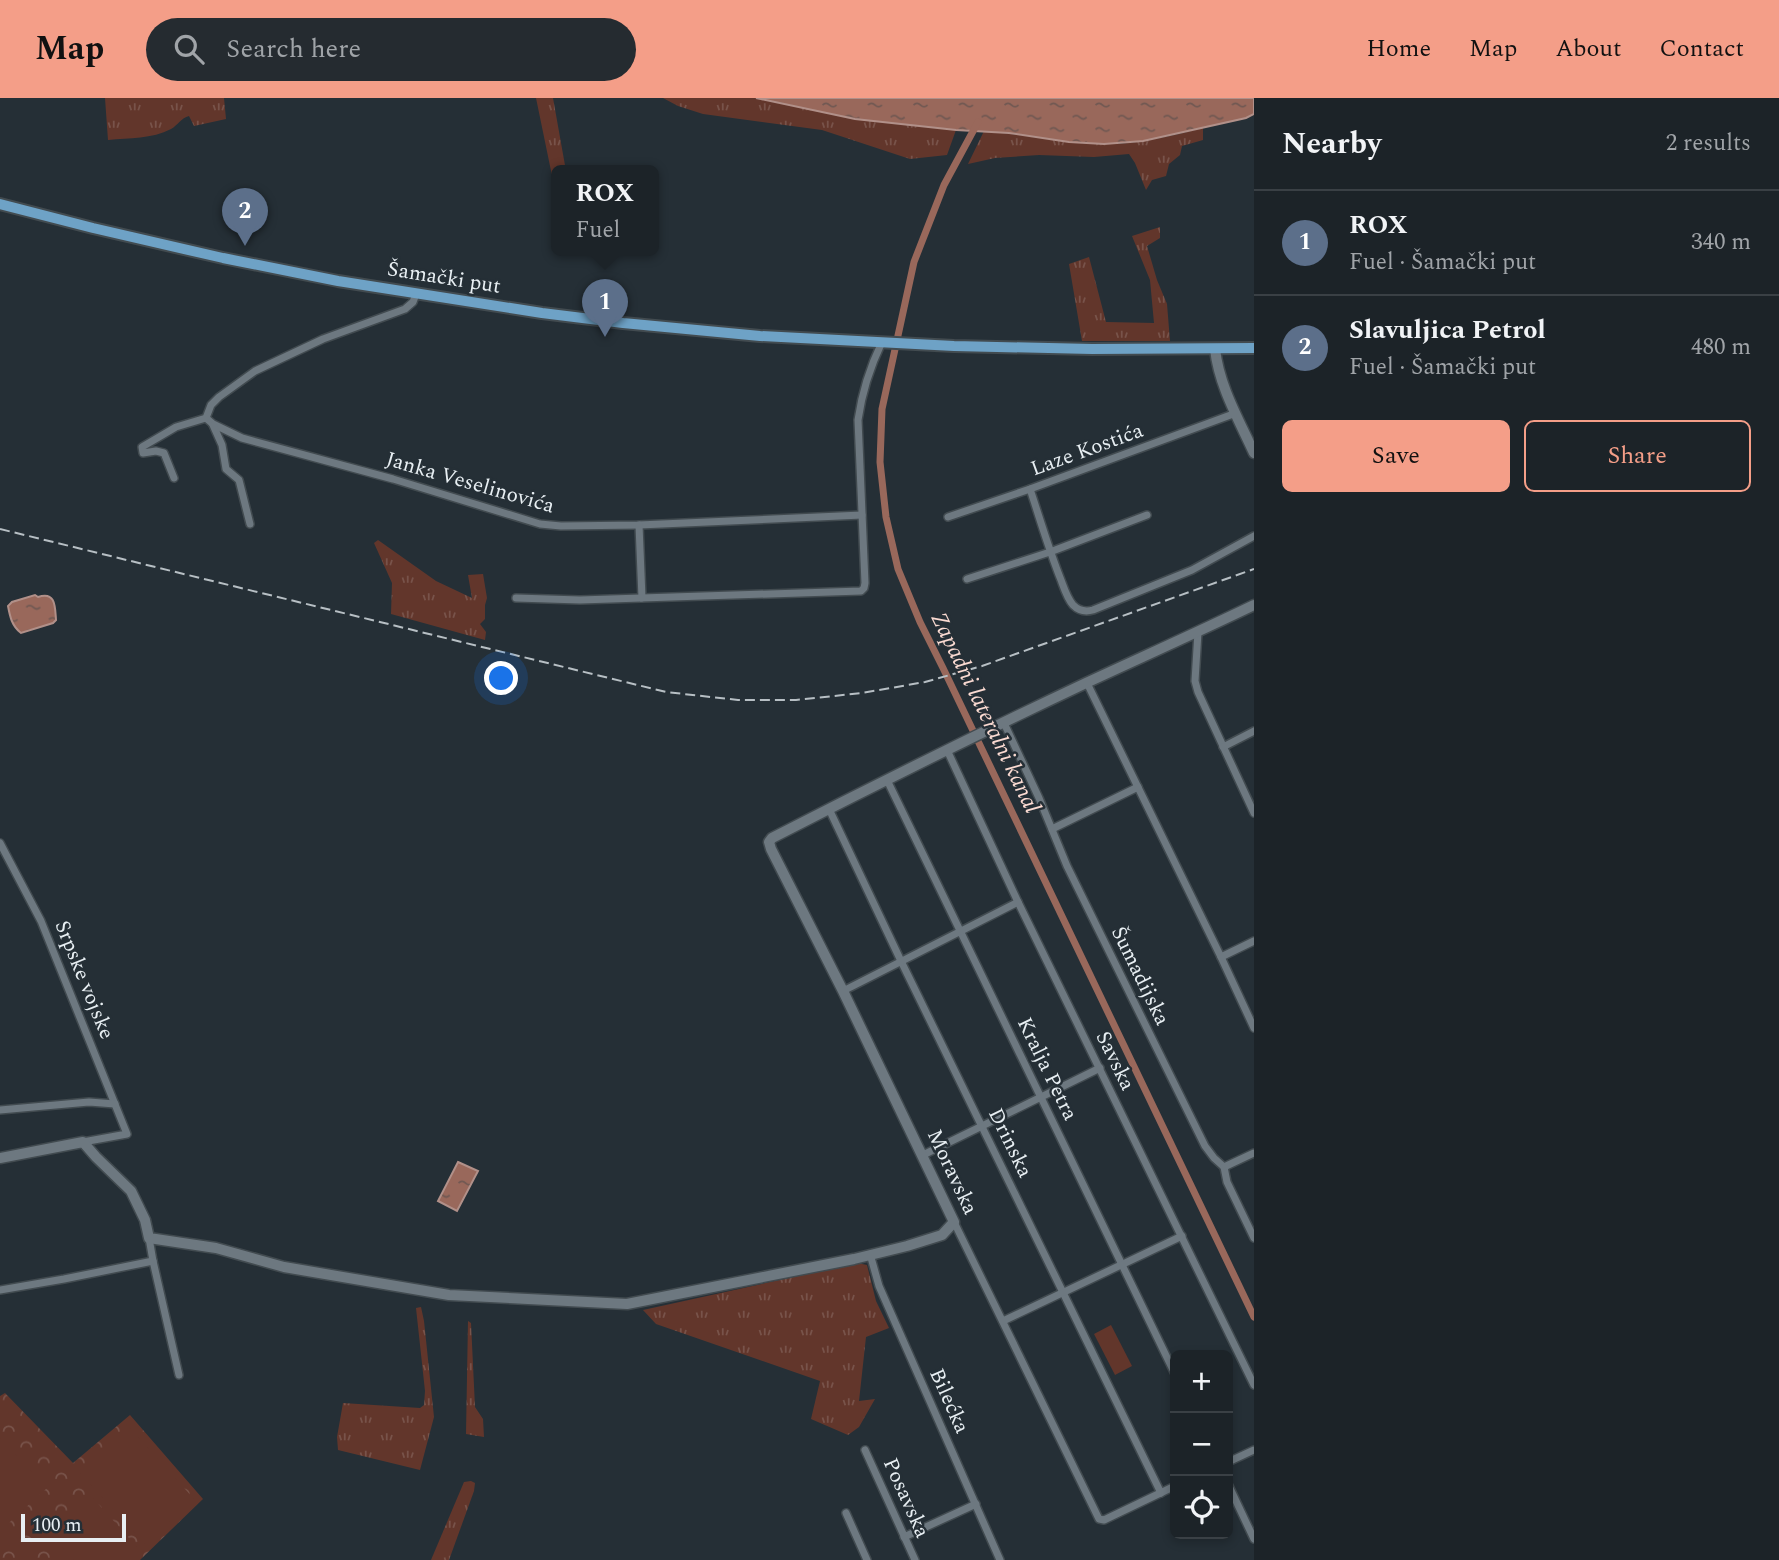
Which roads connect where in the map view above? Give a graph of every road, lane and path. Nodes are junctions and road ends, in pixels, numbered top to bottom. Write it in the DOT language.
graph roads {
  1 [pos="0,204"];
  2 [pos="416,294"];
  3 [pos="886,342"];
  4 [pos="1254,348"];
  5 [pos="1215,349"];
  6 [pos="1236,413"];
  7 [pos="206,418"];
  8 [pos="213,424"];
  9 [pos="1254,453"];
  10 [pos="174,478"];
  11 [pos="1030,489"];
  12 [pos="862,515"];
  13 [pos="1147,515"];
  14 [pos="948,517"];
  15 [pos="250,524"];
  16 [pos="639,524"];
  17 [pos="1254,536"];
  18 [pos="1050,552"];
  19 [pos="967,579"];
  20 [pos="516,598"];
  21 [pos="642,598"];
  22 [pos="1254,605"];
  23 [pos="1198,632"];
  24 [pos="1087,682"];
  25 [pos="1004,723"];
  26 [pos="1254,731"];
  27 [pos="1223,747"];
  28 [pos="947,750"];
  29 [pos="887,780"];
  30 [pos="1138,787"];
  31 [pos="829,809"];
  32 [pos="1254,813"];
  33 [pos="1052,829"];
  34 [pos="0,844"];
  35 [pos="1018,902"];
  36 [pos="960,932"];
  37 [pos="1254,942"];
  38 [pos="1222,957"];
  39 [pos="901,961"];
  40 [pos="842,991"];
  41 [pos="1254,1028"];
  42 [pos="1100,1068"];
  43 [pos="1041,1097"];
  44 [pos="116,1104"];
  45 [pos="0,1110"];
  46 [pos="982,1126"];
  47 [pos="83,1142"];
  48 [pos="1254,1153"];
  49 [pos="923,1155"];
  50 [pos="0,1158"];
  51 [pos="1224,1167"];
  52 [pos="954,1222"];
  53 [pos="1182,1236"];
  54 [pos="149,1238"];
  55 [pos="1254,1238"];
  56 [pos="870,1254"];
  57 [pos="153,1261"];
  58 [pos="1122,1264"];
  59 [pos="0,1290"];
  60 [pos="1062,1293"];
  61 [pos="1003,1321"];
  62 [pos="1170,1364"];
  63 [pos="179,1375"];
  64 [pos="1254,1385"];
  65 [pos="865,1450"];
  66 [pos="1254,1450"];
  67 [pos="1233,1460"];
  68 [pos="1170,1488"];
  69 [pos="1161,1493"];
  70 [pos="1233,1495"];
  71 [pos="976,1504"];
  72 [pos="846,1513"];
  73 [pos="904,1537"];
  74 [pos="1254,1539"];
  75 [pos="867,1560"];
  76 [pos="915,1560"];
  77 [pos="1000,1560"];
  1 -- 2 [label="main road, Šamački put"];
  2 -- 3 [label="main road, Šamački put"];
  2 -- 7 [label="street"];
  3 -- 5 [label="main road, Šamački put"];
  3 -- 12 [label="street"];
  4 -- 5 [label="main road, Šamački put"];
  5 -- 6 [label="street"];
  6 -- 9 [label="street"];
  6 -- 11 [label="street, Laze Kostića"];
  7 -- 8 [label="street, Janka Veselinovića"];
  7 -- 10 [label="street"];
  8 -- 15 [label="street"];
  8 -- 16 [label="street, Janka Veselinovića"];
  11 -- 14 [label="street, Laze Kostića"];
  11 -- 18 [label="street"];
  12 -- 16 [label="street, Janka Veselinovića"];
  12 -- 21 [label="street"];
  13 -- 18 [label="street"];
  16 -- 21 [label="street"];
  17 -- 18 [label="street"];
  18 -- 19 [label="street"];
  20 -- 21 [label="street"];
  22 -- 23 [label="street"];
  23 -- 24 [label="street"];
  23 -- 27 [label="street"];
  24 -- 25 [label="street"];
  24 -- 30 [label="street"];
  25 -- 28 [label="street"];
  25 -- 33 [label="street, Šumadijska"];
  26 -- 27 [label="street"];
  27 -- 32 [label="street"];
  28 -- 29 [label="street"];
  28 -- 35 [label="street, Savska"];
  29 -- 31 [label="street"];
  29 -- 36 [label="street, Kralja Petra"];
  30 -- 33 [label="street"];
  30 -- 38 [label="street"];
  31 -- 39 [label="street, Drinska"];
  31 -- 40 [label="street, Moravska"];
  33 -- 51 [label="street, Šumadijska"];
  34 -- 44 [label="street, Srpske vojske"];
  35 -- 36 [label="street"];
  35 -- 42 [label="street, Savska"];
  36 -- 39 [label="street"];
  36 -- 43 [label="street, Kralja Petra"];
  37 -- 38 [label="street"];
  38 -- 41 [label="street"];
  39 -- 40 [label="street"];
  39 -- 46 [label="street, Drinska"];
  40 -- 49 [label="street, Moravska"];
  42 -- 43 [label="street"];
  42 -- 53 [label="street, Savska"];
  43 -- 46 [label="street"];
  43 -- 58 [label="street, Kralja Petra"];
  44 -- 45 [label="street"];
  44 -- 47 [label="street, Srpske vojske"];
  46 -- 49 [label="street"];
  46 -- 60 [label="street, Drinska"];
  47 -- 50 [label="street"];
  47 -- 54 [label="street"];
  48 -- 51 [label="street"];
  49 -- 52 [label="street, Moravska"];
  51 -- 55 [label="street, Šumadijska"];
  52 -- 56 [label="street"];
  52 -- 61 [label="street, Moravska"];
  53 -- 58 [label="street"];
  53 -- 64 [label="street, Savska"];
  54 -- 56 [label="street"];
  54 -- 57 [label="street"];
  56 -- 71 [label="street, Bilećka"];
  57 -- 59 [label="street"];
  57 -- 63 [label="street"];
  58 -- 60 [label="street"];
  58 -- 62 [label="street, Kralja Petra"];
  60 -- 61 [label="street"];
  60 -- 69 [label="street, Drinska"];
  61 -- 69 [label="street, Moravska"];
  65 -- 73 [label="street, Posavska"];
  66 -- 67 [label="street"];
  68 -- 69 [label="street"];
  70 -- 74 [label="street"];
  71 -- 73 [label="street"];
  71 -- 77 [label="street, Bilećka"];
  72 -- 75 [label="street"];
  73 -- 76 [label="street, Posavska"];
}
